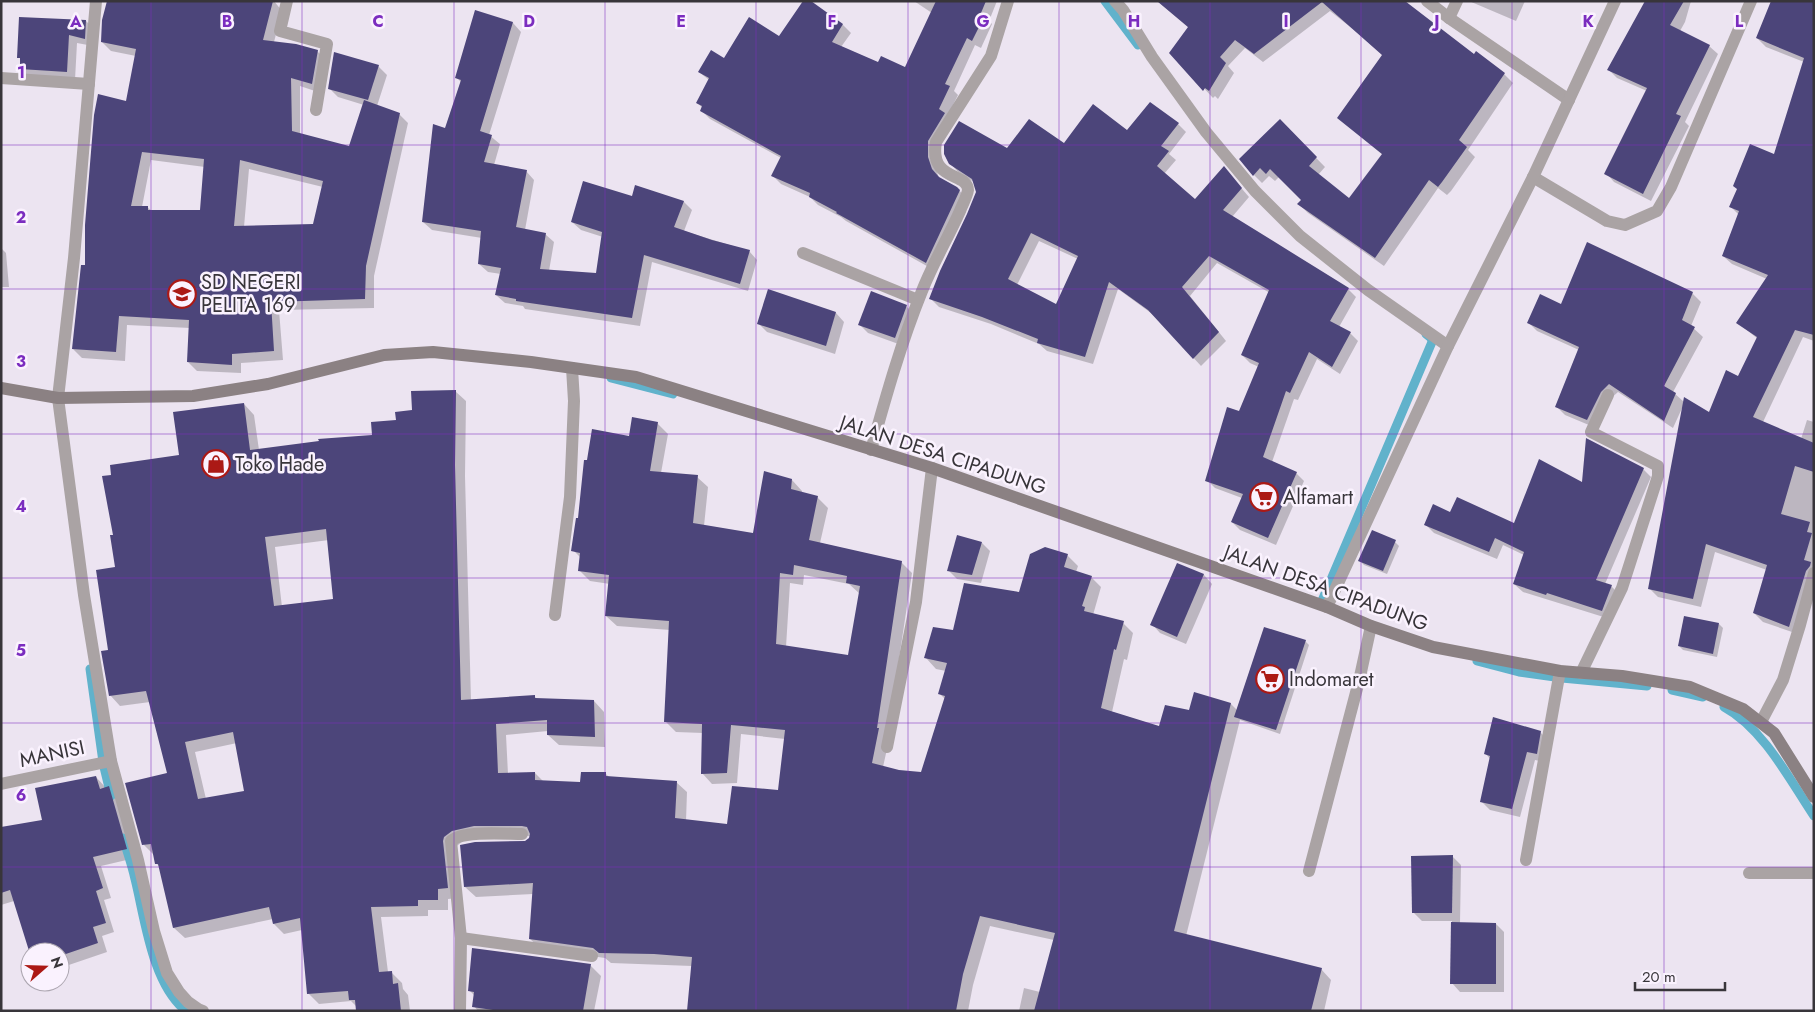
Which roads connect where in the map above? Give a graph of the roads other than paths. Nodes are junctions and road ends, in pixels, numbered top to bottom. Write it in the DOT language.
graph roads {
  1 [pos="96,1"];
  2 [pos="287,1"];
  3 [pos="1008,1"];
  4 [pos="1115,1"];
  5 [pos="1428,1"];
  6 [pos="1457,1"];
  7 [pos="1615,1"];
  8 [pos="1751,1"];
  9 [pos="1449,18"];
  10 [pos="1,78"];
  11 [pos="89,84"];
  12 [pos="1569,100"];
  13 [pos="316,110"];
  14 [pos="1533,177"];
  15 [pos="803,254"];
  16 [pos="918,300"];
  17 [pos="1448,346"];
  18 [pos="572,368"];
  19 [pos="1,388"];
  20 [pos="1608,395"];
  21 [pos="58,398"];
  22 [pos="871,450"];
  23 [pos="932,468"];
  24 [pos="1814,573"];
  25 [pos="1327,607"];
  26 [pos="555,615"];
  27 [pos="1371,626"];
  28 [pos="1560,671"];
  29 [pos="1581,673"];
  30 [pos="1761,722"];
  31 [pos="886,747"];
  32 [pos="111,761"];
  33 [pos="1,784"];
  34 [pos="1814,797"];
  35 [pos="522,834"];
  36 [pos="1526,860"];
  37 [pos="1309,871"];
  38 [pos="1748,873"];
  39 [pos="1814,873"];
  40 [pos="461,938"];
  41 [pos="592,956"];
  42 [pos="203,1011"];
  43 [pos="460,1011"];
  1 -- 11 [label="street"];
  2 -- 13 [label="street"];
  3 -- 16 [label="street"];
  4 -- 17 [label="street"];
  5 -- 9 [label="street"];
  6 -- 9 [label="street"];
  7 -- 12 [label="street"];
  8 -- 14 [label="street"];
  9 -- 12 [label="street"];
  10 -- 11 [label="street"];
  11 -- 21 [label="street"];
  12 -- 14 [label="street"];
  14 -- 17 [label="street"];
  15 -- 16 [label="street"];
  16 -- 22 [label="street"];
  17 -- 25 [label="street"];
  18 -- 21 [label="street, JALAN DESA CIPADUNG"];
  18 -- 22 [label="street, JALAN DESA CIPADUNG"];
  18 -- 26 [label="street"];
  19 -- 21 [label="street, JALAN DESA CIPADUNG"];
  20 -- 29 [label="street"];
  21 -- 32 [label="street"];
  22 -- 23 [label="street, JALAN DESA CIPADUNG"];
  23 -- 25 [label="street, JALAN DESA CIPADUNG"];
  23 -- 31 [label="street"];
  24 -- 30 [label="street"];
  25 -- 27 [label="street, JALAN DESA CIPADUNG"];
  27 -- 28 [label="street, JALAN DESA CIPADUNG"];
  27 -- 37 [label="street"];
  28 -- 29 [label="street, JALAN DESA CIPADUNG"];
  28 -- 36 [label="street"];
  29 -- 30 [label="street, JALAN DESA CIPADUNG"];
  30 -- 34 [label="street, JALAN DESA CIPADUNG"];
  32 -- 33 [label="street, MANISI"];
  32 -- 42 [label="street"];
  35 -- 40 [label="street"];
  38 -- 39 [label="street"];
  40 -- 41 [label="street"];
  40 -- 43 [label="street"];
}
